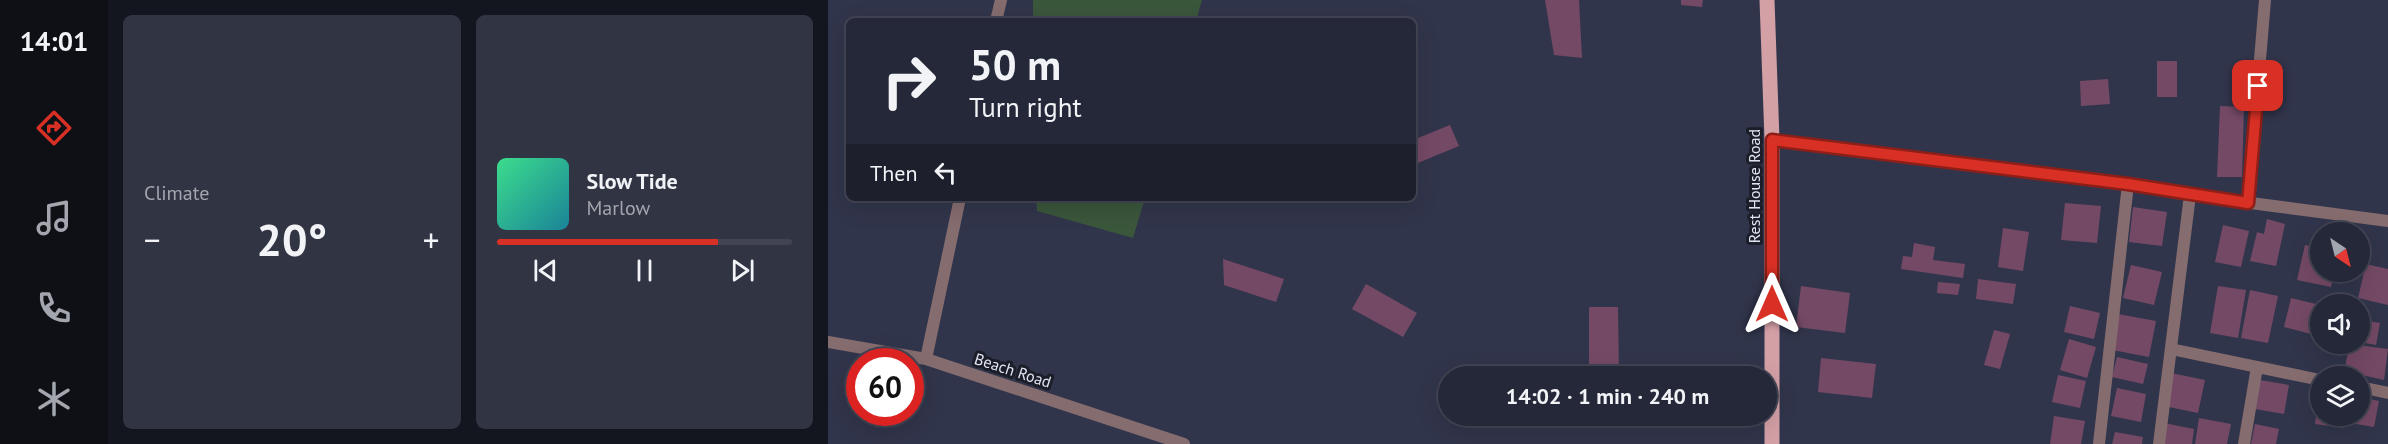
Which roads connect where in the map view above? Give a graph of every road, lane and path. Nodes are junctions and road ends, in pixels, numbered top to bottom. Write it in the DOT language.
graph roads {
  1 [pos="1000,0"];
  2 [pos="1767,0"];
  3 [pos="2265,0"];
  4 [pos="997,18"];
  5 [pos="1772,140"];
  6 [pos="2128,184"];
  7 [pos="2190,195"];
  8 [pos="959,201"];
  9 [pos="2248,203"];
  10 [pos="2388,221"];
  11 [pos="828,342"];
  12 [pos="2171,350"];
  13 [pos="927,359"];
  14 [pos="2257,368"];
  15 [pos="2310,378"];
  16 [pos="2370,389"];
  17 [pos="2388,393"];
  18 [pos="1184,444"];
  19 [pos="1772,444"];
  20 [pos="2098,444"];
  21 [pos="2159,444"];
  22 [pos="2244,444"];
  1 -- 4 [label="street"];
  2 -- 5 [label="main road, Rest House Road"];
  3 -- 9 [label="street"];
  5 -- 6 [label="street"];
  5 -- 19 [label="main road, Rest House Road"];
  6 -- 7 [label="street"];
  6 -- 20 [label="street"];
  7 -- 9 [label="street"];
  7 -- 12 [label="street"];
  8 -- 13 [label="street"];
  9 -- 10 [label="street"];
  11 -- 13 [label="street, Beach Road"];
  12 -- 14 [label="street"];
  12 -- 21 [label="street"];
  13 -- 18 [label="street, Beach Road"];
  14 -- 15 [label="street"];
  14 -- 22 [label="street"];
  16 -- 17 [label="street"];
}
